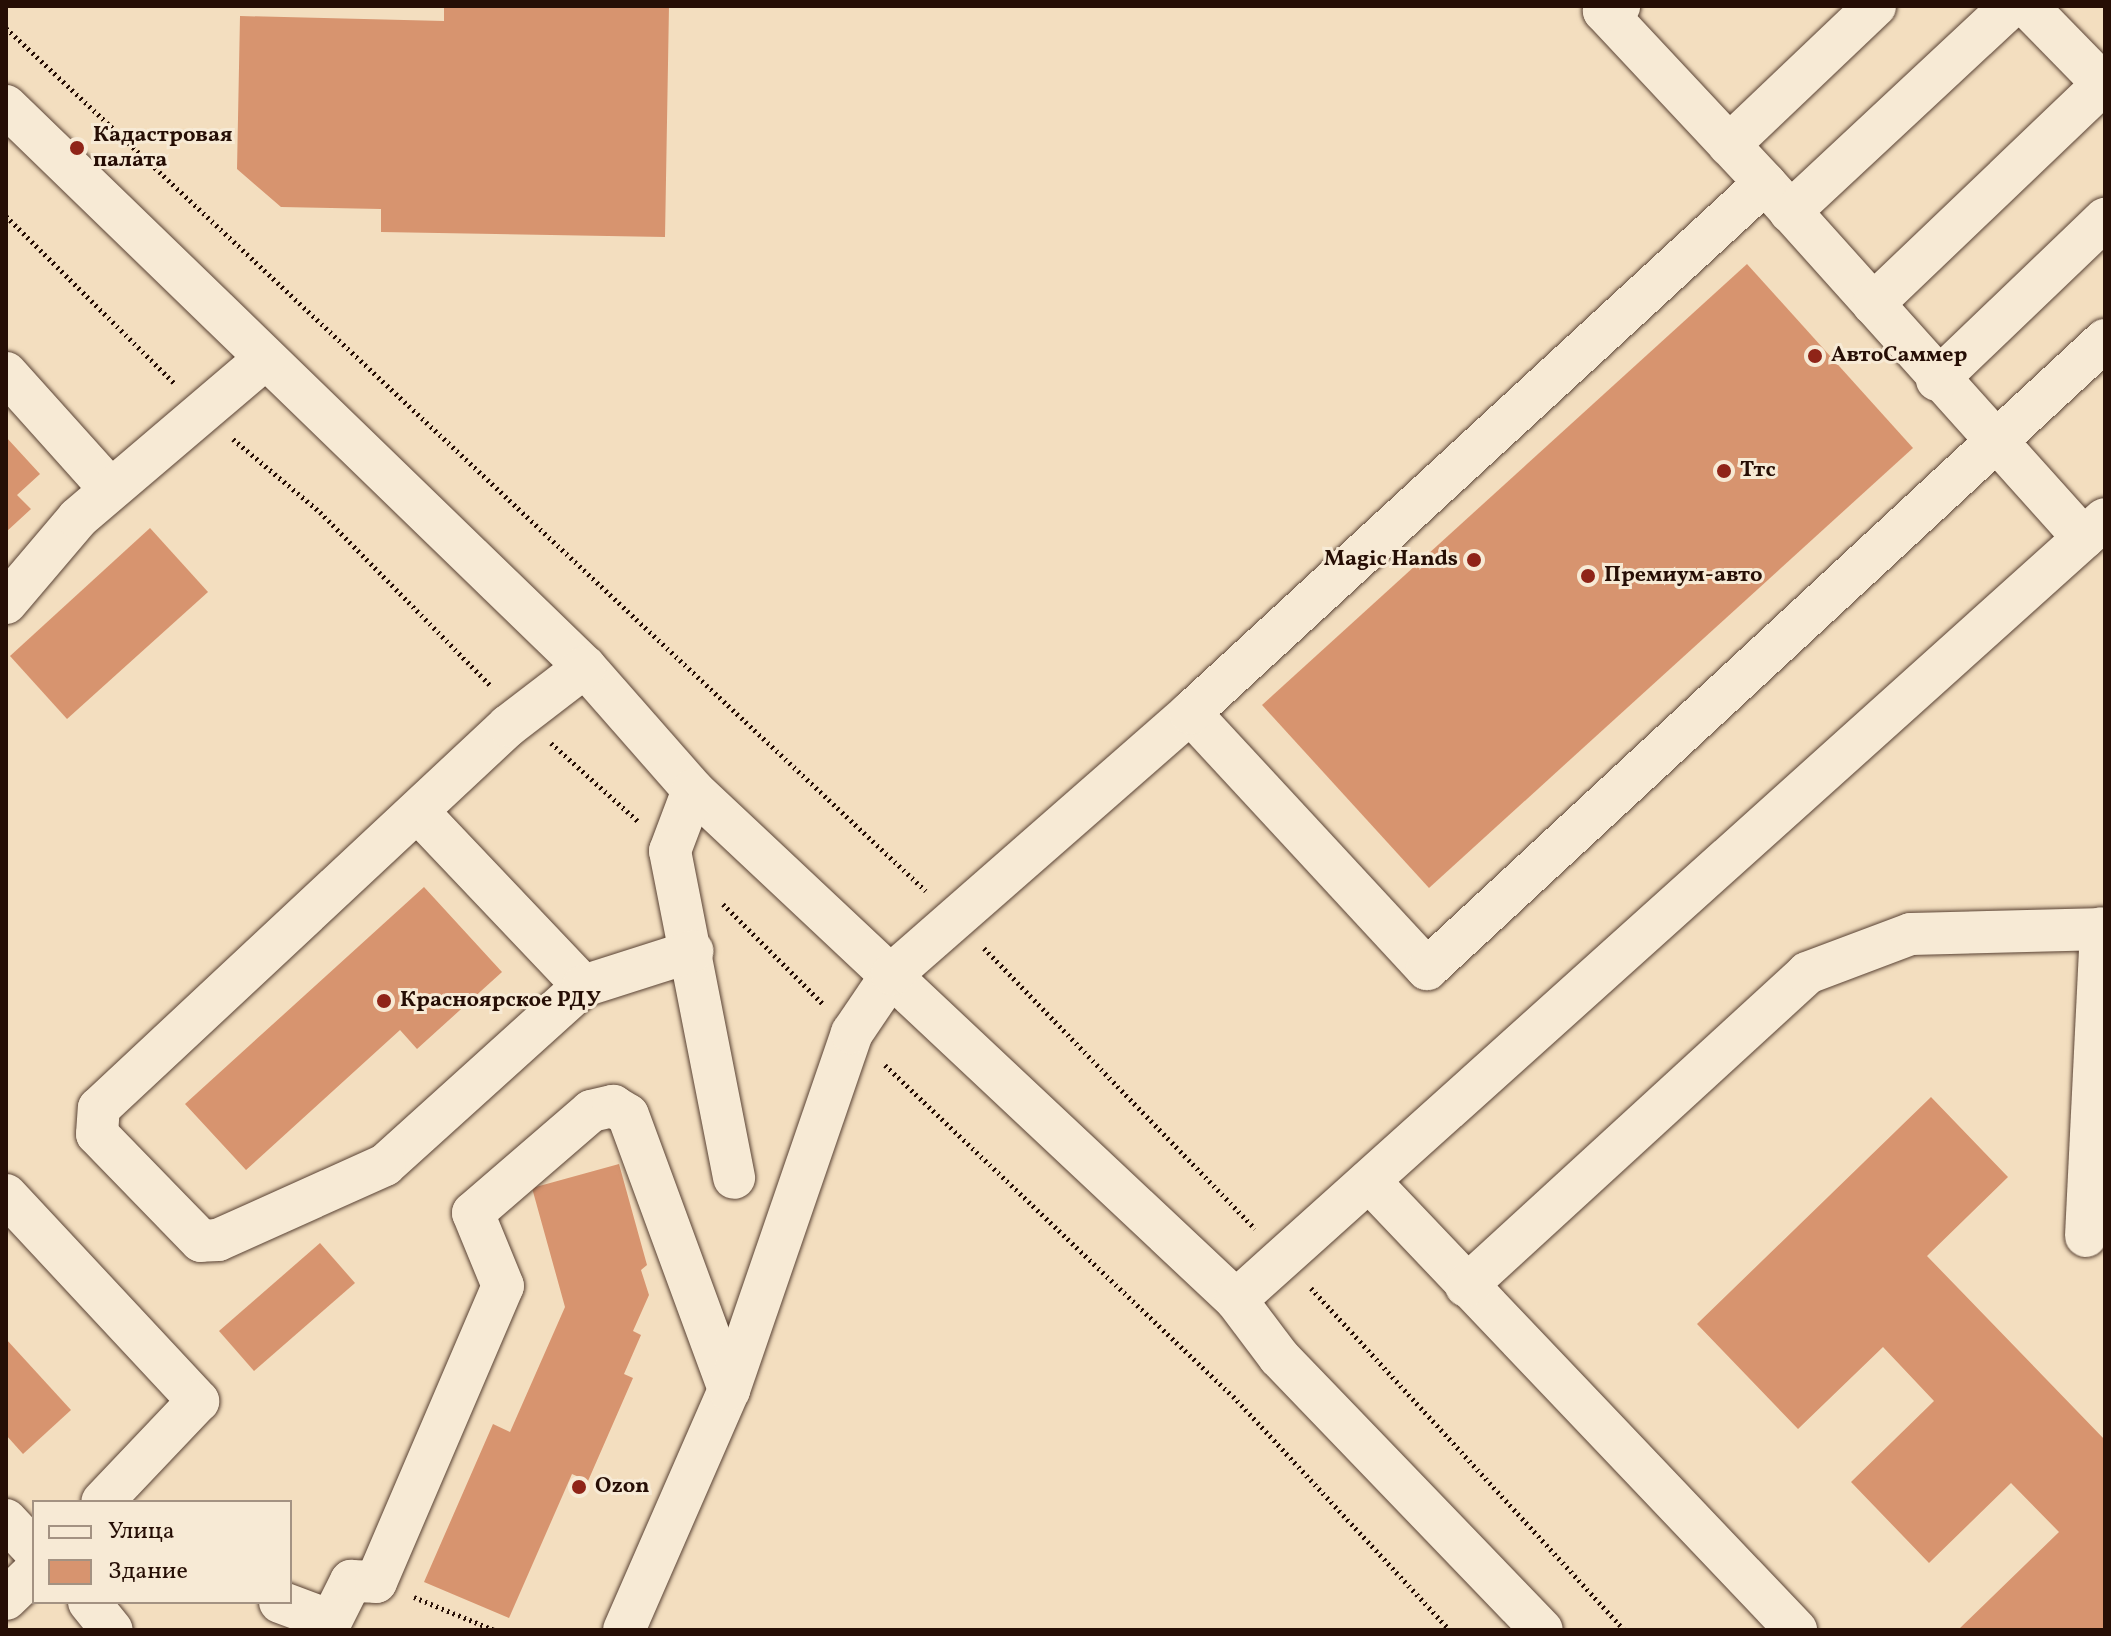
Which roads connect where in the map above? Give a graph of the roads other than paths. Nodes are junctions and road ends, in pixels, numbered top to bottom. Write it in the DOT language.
graph roads {
  1 [pos="1619,6"];
  2 [pos="1875,6"];
  3 [pos="2011,6"];
  4 [pos="2027,6"];
  5 [pos="2104,85"];
  6 [pos="6,106"];
  7 [pos="1729,145"];
  8 [pos="1778,197"];
  9 [pos="2105,219"];
  10 [pos="1873,304"];
  11 [pos="2105,340"];
  12 [pos="265,359"];
  13 [pos="6,373"];
  14 [pos="1937,380"];
  15 [pos="1996,444"];
  16 [pos="110,489"];
  17 [pos="2094,529"];
  18 [pos="6,603"];
  19 [pos="585,667"];
  20 [pos="1190,713"];
  21 [pos="693,790"];
  22 [pos="420,814"];
  23 [pos="2103,929"];
  24 [pos="693,951"];
  25 [pos="892,974"];
  26 [pos="583,986"];
  27 [pos="734,1178"];
  28 [pos="1369,1181"];
  29 [pos="6,1195"];
  30 [pos="2086,1236"];
  31 [pos="1466,1286"];
  32 [pos="1236,1300"];
  33 [pos="729,1390"];
  34 [pos="104,1500"];
  35 [pos="6,1520"];
  36 [pos="32,1548"];
  37 [pos="32,1574"];
  38 [pos="6,1599"];
  39 [pos="285,1604"];
  40 [pos="624,1630"];
  41 [pos="1542,1630"];
  42 [pos="1796,1630"];
  1 -- 7 [label="lane"];
  2 -- 7 [label="lane"];
  3 -- 8 [label="lane"];
  4 -- 5 [label="lane"];
  5 -- 10 [label="lane"];
  6 -- 12 [label="lane"];
  7 -- 8 [label="lane"];
  8 -- 10 [label="lane"];
  8 -- 20 [label="lane"];
  9 -- 14 [label="lane"];
  10 -- 14 [label="lane"];
  11 -- 15 [label="lane"];
  12 -- 16 [label="lane"];
  12 -- 19 [label="lane"];
  13 -- 16 [label="lane"];
  14 -- 15 [label="lane"];
  15 -- 17 [label="lane"];
  15 -- 20 [label="lane"];
  16 -- 18 [label="lane"];
  17 -- 28 [label="lane"];
  19 -- 21 [label="lane"];
  19 -- 22 [label="lane"];
  20 -- 25 [label="lane"];
  21 -- 24 [label="lane"];
  21 -- 25 [label="lane"];
  22 -- 26 [label="lane"];
  22 -- 26 [label="lane"];
  23 -- 30 [label="lane"];
  23 -- 31 [label="lane"];
  24 -- 26 [label="lane"];
  24 -- 27 [label="lane"];
  25 -- 32 [label="lane"];
  25 -- 33 [label="lane"];
  28 -- 31 [label="lane"];
  28 -- 32 [label="lane"];
  29 -- 34 [label="lane"];
  31 -- 42 [label="lane"];
  32 -- 41 [label="lane"];
  33 -- 39 [label="lane"];
  33 -- 40 [label="lane"];
  35 -- 36 [label="lane"];
  37 -- 38 [label="lane"];
}
